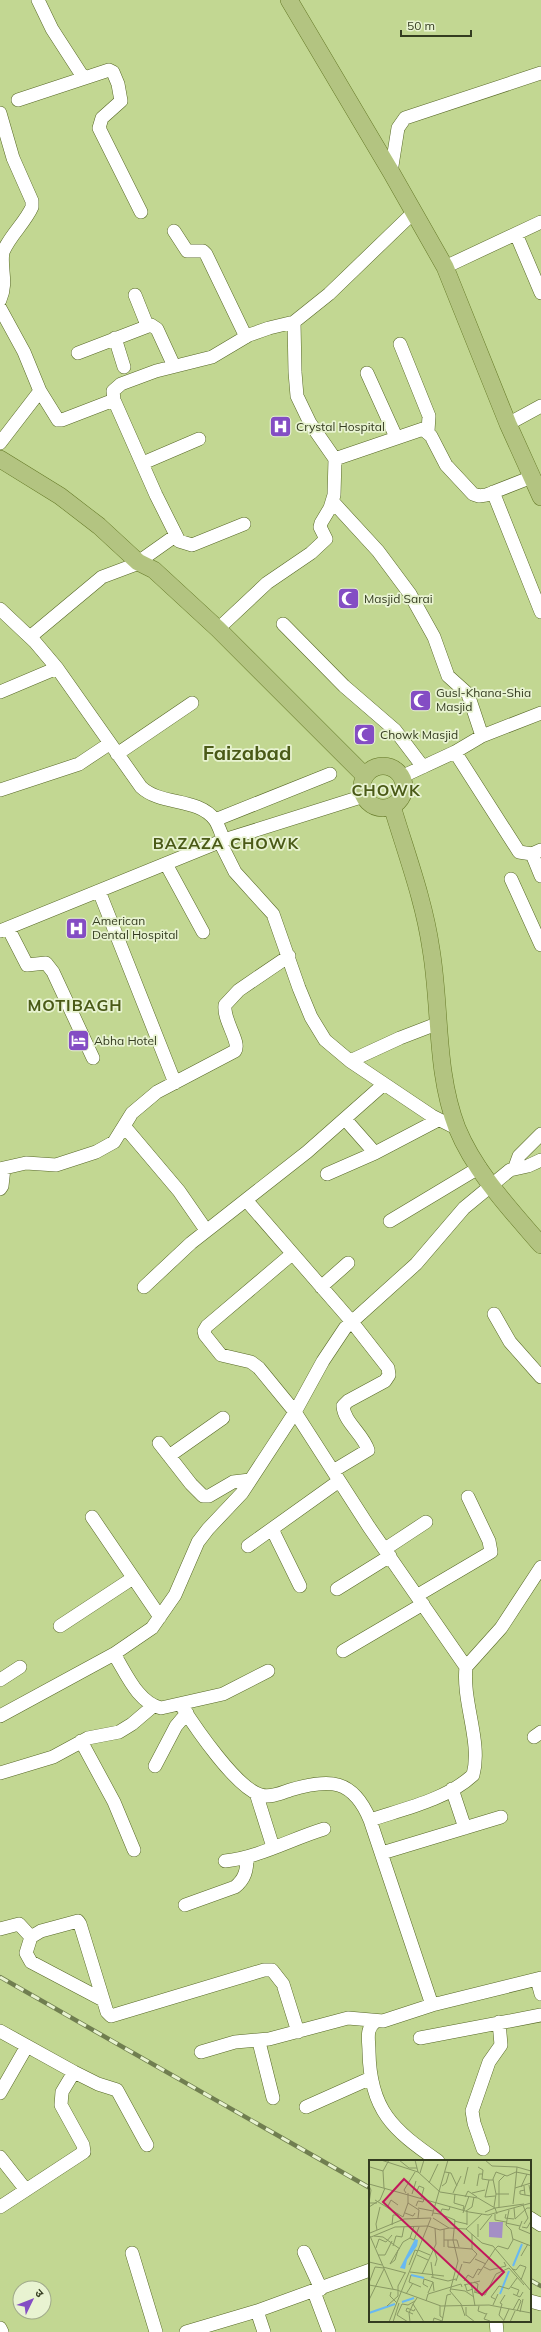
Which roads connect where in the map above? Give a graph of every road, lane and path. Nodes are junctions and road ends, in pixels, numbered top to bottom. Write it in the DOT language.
graph roads {
  1 [pos="38,0"];
  2 [pos="288,0"];
  3 [pos="541,73"];
  4 [pos="83,77"];
  5 [pos="18,100"];
  6 [pos="0,112"];
  7 [pos="391,172"];
  8 [pos="141,212"];
  9 [pos="413,213"];
  10 [pos="541,222"];
  11 [pos="174,232"];
  12 [pos="516,234"];
  13 [pos="445,267"];
  14 [pos="541,293"];
  15 [pos="135,295"];
  16 [pos="0,300"];
  17 [pos="0,308"];
  18 [pos="294,322"];
  19 [pos="147,326"];
  20 [pos="246,337"];
  21 [pos="114,338"];
  22 [pos="400,344"];
  23 [pos="78,353"];
  24 [pos="174,366"];
  25 [pos="124,367"];
  26 [pos="367,373"];
  27 [pos="40,391"];
  28 [pos="114,400"];
  29 [pos="541,406"];
  30 [pos="508,424"];
  31 [pos="428,431"];
  32 [pos="396,437"];
  33 [pos="199,440"];
  34 [pos="0,442"];
  35 [pos="0,449"];
  36 [pos="0,459"];
  37 [pos="335,459"];
  38 [pos="143,463"];
  39 [pos="532,477"];
  40 [pos="493,492"];
  41 [pos="541,497"];
  42 [pos="333,502"];
  43 [pos="244,524"];
  44 [pos="175,536"];
  45 [pos="146,563"];
  46 [pos="0,609"];
  47 [pos="541,612"];
  48 [pos="283,624"];
  49 [pos="218,629"];
  50 [pos="30,637"];
  51 [pos="57,668"];
  52 [pos="0,692"];
  53 [pos="192,703"];
  54 [pos="540,715"];
  55 [pos="482,736"];
  56 [pos="113,749"];
  57 [pos="455,752"];
  58 [pos="423,766"];
  59 [pos="330,774"];
  60 [pos="365,776"];
  61 [pos="401,777"];
  62 [pos="0,790"];
  63 [pos="364,796"];
  64 [pos="392,806"];
  65 [pos="215,820"];
  66 [pos="222,841"];
  67 [pos="537,852"];
  68 [pos="166,864"];
  69 [pos="541,876"];
  70 [pos="511,878"];
  71 [pos="99,891"];
  72 [pos="4,930"];
  73 [pos="203,932"];
  74 [pos="541,945"];
  75 [pos="289,956"];
  76 [pos="439,1023"];
  77 [pos="93,1058"];
  78 [pos="350,1061"];
  79 [pos="175,1084"];
  80 [pos="384,1084"];
  81 [pos="345,1120"];
  82 [pos="438,1120"];
  83 [pos="124,1126"];
  84 [pos="458,1129"];
  85 [pos="541,1134"];
  86 [pos="375,1153"];
  87 [pos="541,1160"];
  88 [pos="480,1167"];
  89 [pos="515,1167"];
  90 [pos="2,1168"];
  91 [pos="327,1174"];
  92 [pos="491,1185"];
  93 [pos="0,1189"];
  94 [pos="246,1200"];
  95 [pos="390,1221"];
  96 [pos="206,1230"];
  97 [pos="541,1245"];
  98 [pos="292,1254"];
  99 [pos="348,1263"];
  100 [pos="144,1287"];
  101 [pos="321,1287"];
  102 [pos="494,1314"];
  103 [pos="352,1322"];
  104 [pos="541,1377"];
  105 [pos="295,1412"];
  106 [pos="223,1418"];
  107 [pos="159,1443"];
  108 [pos="169,1456"];
  109 [pos="336,1476"];
  110 [pos="250,1480"];
  111 [pos="468,1497"];
  112 [pos="92,1517"];
  113 [pos="426,1522"];
  114 [pos="272,1529"];
  115 [pos="248,1546"];
  116 [pos="388,1553"];
  117 [pos="541,1567"];
  118 [pos="133,1578"];
  119 [pos="300,1586"];
  120 [pos="337,1589"];
  121 [pos="420,1599"];
  122 [pos="160,1617"];
  123 [pos="60,1626"];
  124 [pos="343,1651"];
  125 [pos="114,1654"];
  126 [pos="20,1667"];
  127 [pos="466,1668"];
  128 [pos="268,1671"];
  129 [pos="0,1680"];
  130 [pos="152,1706"];
  131 [pos="184,1709"];
  132 [pos="0,1716"];
  133 [pos="81,1741"];
  134 [pos="155,1766"];
  135 [pos="0,1773"];
  136 [pos="452,1789"];
  137 [pos="256,1793"];
  138 [pos="501,1817"];
  139 [pos="370,1820"];
  140 [pos="464,1828"];
  141 [pos="324,1829"];
  142 [pos="274,1847"];
  143 [pos="134,1850"];
  144 [pos="382,1853"];
  145 [pos="247,1858"];
  146 [pos="226,1861"];
  147 [pos="185,1905"];
  148 [pos="0,1929"];
  149 [pos="31,1937"];
  150 [pos="539,1979"];
  151 [pos="541,1994"];
  152 [pos="103,2000"];
  153 [pos="432,2005"];
  154 [pos="541,2015"];
  155 [pos="376,2021"];
  156 [pos="499,2022"];
  157 [pos="0,2031"];
  158 [pos="298,2032"];
  159 [pos="420,2038"];
  160 [pos="259,2042"];
  161 [pos="27,2046"];
  162 [pos="201,2052"];
  163 [pos="74,2072"];
  164 [pos="371,2078"];
  165 [pos="0,2093"];
  166 [pos="273,2098"];
  167 [pos="306,2107"];
  168 [pos="147,2145"];
  169 [pos="483,2150"];
  170 [pos="0,2157"];
  171 [pos="437,2160"];
  172 [pos="26,2190"];
  173 [pos="0,2207"];
  174 [pos="531,2219"];
  175 [pos="541,2225"];
  176 [pos="304,2252"];
  177 [pos="132,2253"];
  178 [pos="369,2270"];
  179 [pos="318,2290"];
  180 [pos="531,2301"];
  181 [pos="541,2304"];
  182 [pos="257,2311"];
  183 [pos="496,2322"];
  184 [pos="0,2328"];
  185 [pos="2,2332"];
  186 [pos="156,2332"];
  187 [pos="186,2332"];
  188 [pos="264,2332"];
  189 [pos="329,2332"];
  190 [pos="498,2332"];
  1 -- 4 [label="street"];
  2 -- 7 [label="main road"];
  3 -- 7 [label="street"];
  4 -- 5 [label="street"];
  4 -- 8 [label="street"];
  6 -- 16 [label="street"];
  7 -- 9 [label="main road"];
  9 -- 13 [label="main road"];
  9 -- 18 [label="street"];
  10 -- 12 [label="street"];
  11 -- 20 [label="street"];
  12 -- 13 [label="street"];
  12 -- 14 [label="street"];
  13 -- 30 [label="main road"];
  15 -- 19 [label="street"];
  17 -- 27 [label="street"];
  18 -- 20 [label="street"];
  18 -- 37 [label="street"];
  19 -- 21 [label="street"];
  19 -- 24 [label="street"];
  20 -- 24 [label="street"];
  21 -- 23 [label="street"];
  21 -- 25 [label="street"];
  22 -- 31 [label="street"];
  24 -- 28 [label="street"];
  26 -- 32 [label="street"];
  27 -- 28 [label="street"];
  27 -- 34 [label="street"];
  28 -- 38 [label="street"];
  29 -- 30 [label="street"];
  30 -- 39 [label="main road"];
  31 -- 32 [label="street"];
  31 -- 40 [label="street"];
  32 -- 37 [label="street"];
  33 -- 38 [label="street"];
  35 -- 45 [label="main road"];
  36 -- 45 [label="main road"];
  37 -- 42 [label="street"];
  38 -- 44 [label="street"];
  39 -- 40 [label="street"];
  39 -- 41 [label="main road"];
  40 -- 47 [label="street"];
  42 -- 49 [label="street"];
  42 -- 55 [label="street"];
  43 -- 44 [label="street"];
  44 -- 45 [label="street"];
  45 -- 49 [label="main road"];
  45 -- 50 [label="street"];
  46 -- 50 [label="street"];
  48 -- 58 [label="street"];
  49 -- 60 [label="main road"];
  50 -- 51 [label="street"];
  51 -- 52 [label="street"];
  51 -- 56 [label="street"];
  53 -- 56 [label="street"];
  54 -- 55 [label="street"];
  55 -- 57 [label="street"];
  56 -- 62 [label="street"];
  56 -- 65 [label="street"];
  57 -- 58 [label="street"];
  57 -- 67 [label="street"];
  58 -- 61 [label="street"];
  59 -- 65 [label="street"];
  60 -- 61 [label="main road"];
  60 -- 63 [label="main road"];
  61 -- 64 [label="main road"];
  63 -- 64 [label="main road"];
  63 -- 66 [label="street"];
  64 -- 76 [label="main road"];
  65 -- 66 [label="street"];
  66 -- 68 [label="street"];
  66 -- 75 [label="street"];
  67 -- 69 [label="street"];
  68 -- 71 [label="street"];
  68 -- 73 [label="street"];
  70 -- 74 [label="street"];
  71 -- 72 [label="street"];
  71 -- 79 [label="street"];
  72 -- 77 [label="street"];
  75 -- 78 [label="street"];
  75 -- 79 [label="street"];
  76 -- 78 [label="street"];
  76 -- 84 [label="main road"];
  78 -- 80 [label="street"];
  79 -- 83 [label="street"];
  80 -- 81 [label="street"];
  80 -- 82 [label="street"];
  81 -- 86 [label="street"];
  81 -- 94 [label="street"];
  82 -- 84 [label="street"];
  82 -- 86 [label="street"];
  83 -- 90 [label="street"];
  83 -- 96 [label="street"];
  84 -- 88 [label="main road"];
  85 -- 89 [label="street"];
  86 -- 91 [label="street"];
  87 -- 89 [label="street"];
  88 -- 92 [label="main road"];
  88 -- 95 [label="street"];
  89 -- 92 [label="street"];
  90 -- 93 [label="street"];
  92 -- 97 [label="main road"];
  92 -- 103 [label="street"];
  94 -- 96 [label="street"];
  94 -- 98 [label="street"];
  96 -- 100 [label="street"];
  98 -- 101 [label="street"];
  98 -- 105 [label="street"];
  99 -- 101 [label="street"];
  101 -- 103 [label="street"];
  102 -- 104 [label="street"];
  103 -- 105 [label="street"];
  103 -- 109 [label="street"];
  105 -- 109 [label="street"];
  105 -- 110 [label="street"];
  106 -- 108 [label="street"];
  107 -- 108 [label="street"];
  108 -- 110 [label="street"];
  109 -- 114 [label="street"];
  109 -- 116 [label="street"];
  110 -- 122 [label="street"];
  111 -- 121 [label="street"];
  112 -- 118 [label="street"];
  113 -- 116 [label="street"];
  114 -- 115 [label="street"];
  114 -- 119 [label="street"];
  116 -- 120 [label="street"];
  116 -- 121 [label="street"];
  117 -- 127 [label="street"];
  118 -- 122 [label="street"];
  118 -- 123 [label="street"];
  121 -- 124 [label="street"];
  121 -- 127 [label="street"];
  122 -- 125 [label="street"];
  125 -- 130 [label="street"];
  125 -- 132 [label="street"];
  126 -- 129 [label="street"];
  127 -- 136 [label="street"];
  128 -- 131 [label="street"];
  130 -- 131 [label="street"];
  130 -- 133 [label="street"];
  131 -- 134 [label="street"];
  131 -- 137 [label="street"];
  133 -- 135 [label="street"];
  133 -- 143 [label="street"];
  136 -- 139 [label="street"];
  136 -- 140 [label="street"];
  137 -- 139 [label="street"];
  137 -- 142 [label="street"];
  138 -- 140 [label="street"];
  139 -- 144 [label="street"];
  140 -- 144 [label="street"];
  141 -- 142 [label="street"];
  142 -- 145 [label="street"];
  144 -- 153 [label="street"];
  145 -- 146 [label="street"];
  145 -- 147 [label="street"];
  148 -- 149 [label="street"];
  149 -- 152 [label="street"];
  149 -- 152 [label="street"];
  150 -- 151 [label="street"];
  150 -- 153 [label="street"];
  152 -- 158 [label="street"];
  153 -- 155 [label="street"];
  154 -- 156 [label="street"];
  155 -- 158 [label="street"];
  155 -- 164 [label="street"];
  156 -- 159 [label="street"];
  156 -- 169 [label="street"];
  157 -- 161 [label="street"];
  158 -- 160 [label="street"];
  160 -- 162 [label="street"];
  160 -- 166 [label="street"];
  161 -- 163 [label="street"];
  161 -- 165 [label="street"];
  163 -- 168 [label="street"];
  163 -- 172 [label="street"];
  164 -- 167 [label="street"];
  164 -- 171 [label="street"];
  170 -- 172 [label="street"];
  172 -- 173 [label="street"];
  174 -- 175 [label="street"];
  176 -- 179 [label="street"];
  177 -- 186 [label="street"];
  178 -- 179 [label="street"];
  179 -- 182 [label="street"];
  179 -- 189 [label="street"];
  180 -- 181 [label="street"];
  182 -- 187 [label="street"];
  182 -- 188 [label="street"];
  183 -- 190 [label="street"];
  184 -- 185 [label="street"];
}
